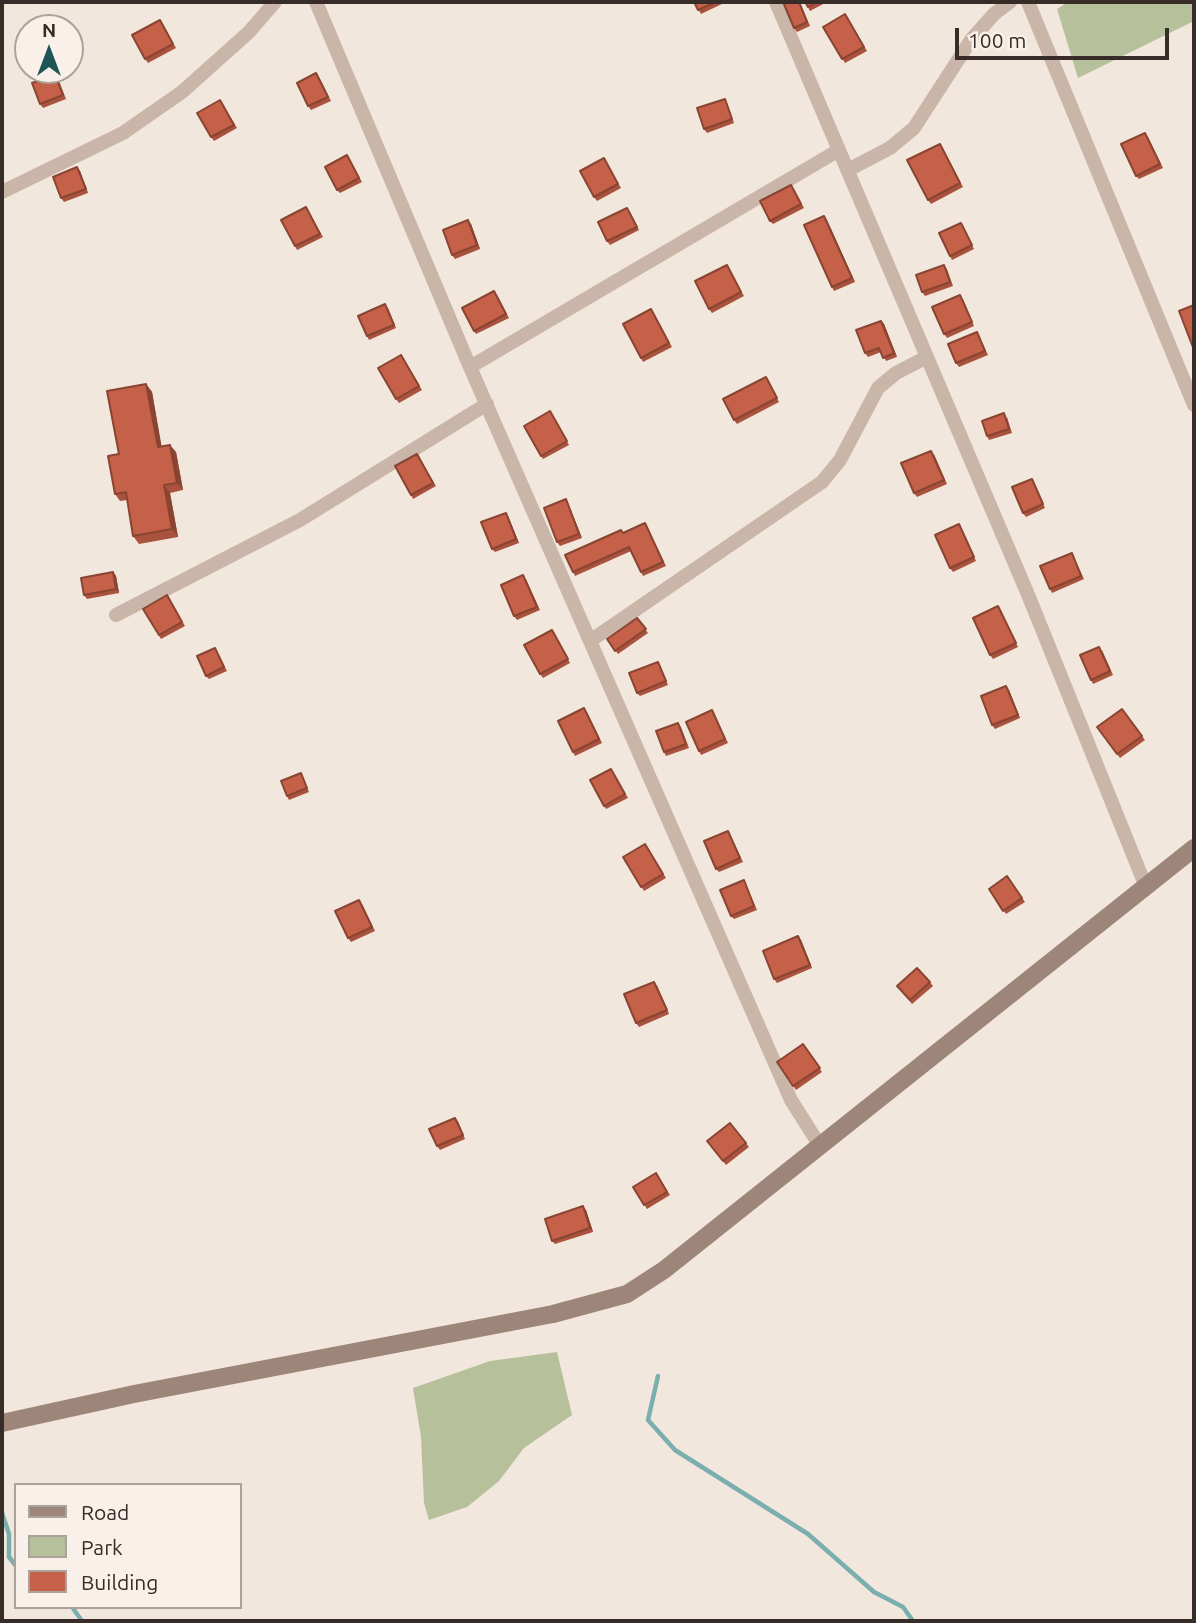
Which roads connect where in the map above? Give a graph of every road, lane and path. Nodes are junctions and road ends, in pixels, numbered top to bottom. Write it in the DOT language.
graph roads {
  1 [pos="275,2"];
  2 [pos="316,2"];
  3 [pos="776,2"];
  4 [pos="1010,2"];
  5 [pos="1028,2"];
  6 [pos="839,150"];
  7 [pos="848,170"];
  8 [pos="2,192"];
  9 [pos="927,357"];
  10 [pos="470,367"];
  11 [pos="487,404"];
  12 [pos="1194,405"];
  13 [pos="116,615"];
  14 [pos="590,641"];
  15 [pos="1194,848"];
  16 [pos="1146,887"];
  17 [pos="820,1146"];
  18 [pos="2,1423"];
  1 -- 8 [label="street"];
  2 -- 10 [label="street"];
  3 -- 6 [label="street"];
  4 -- 7 [label="street"];
  5 -- 12 [label="street"];
  6 -- 7 [label="street"];
  6 -- 10 [label="street"];
  7 -- 9 [label="street"];
  9 -- 14 [label="street"];
  9 -- 16 [label="street"];
  10 -- 11 [label="street"];
  11 -- 13 [label="street"];
  11 -- 14 [label="street"];
  14 -- 17 [label="street"];
  15 -- 16 [label="main road"];
  16 -- 17 [label="main road"];
  17 -- 18 [label="main road"];
}
